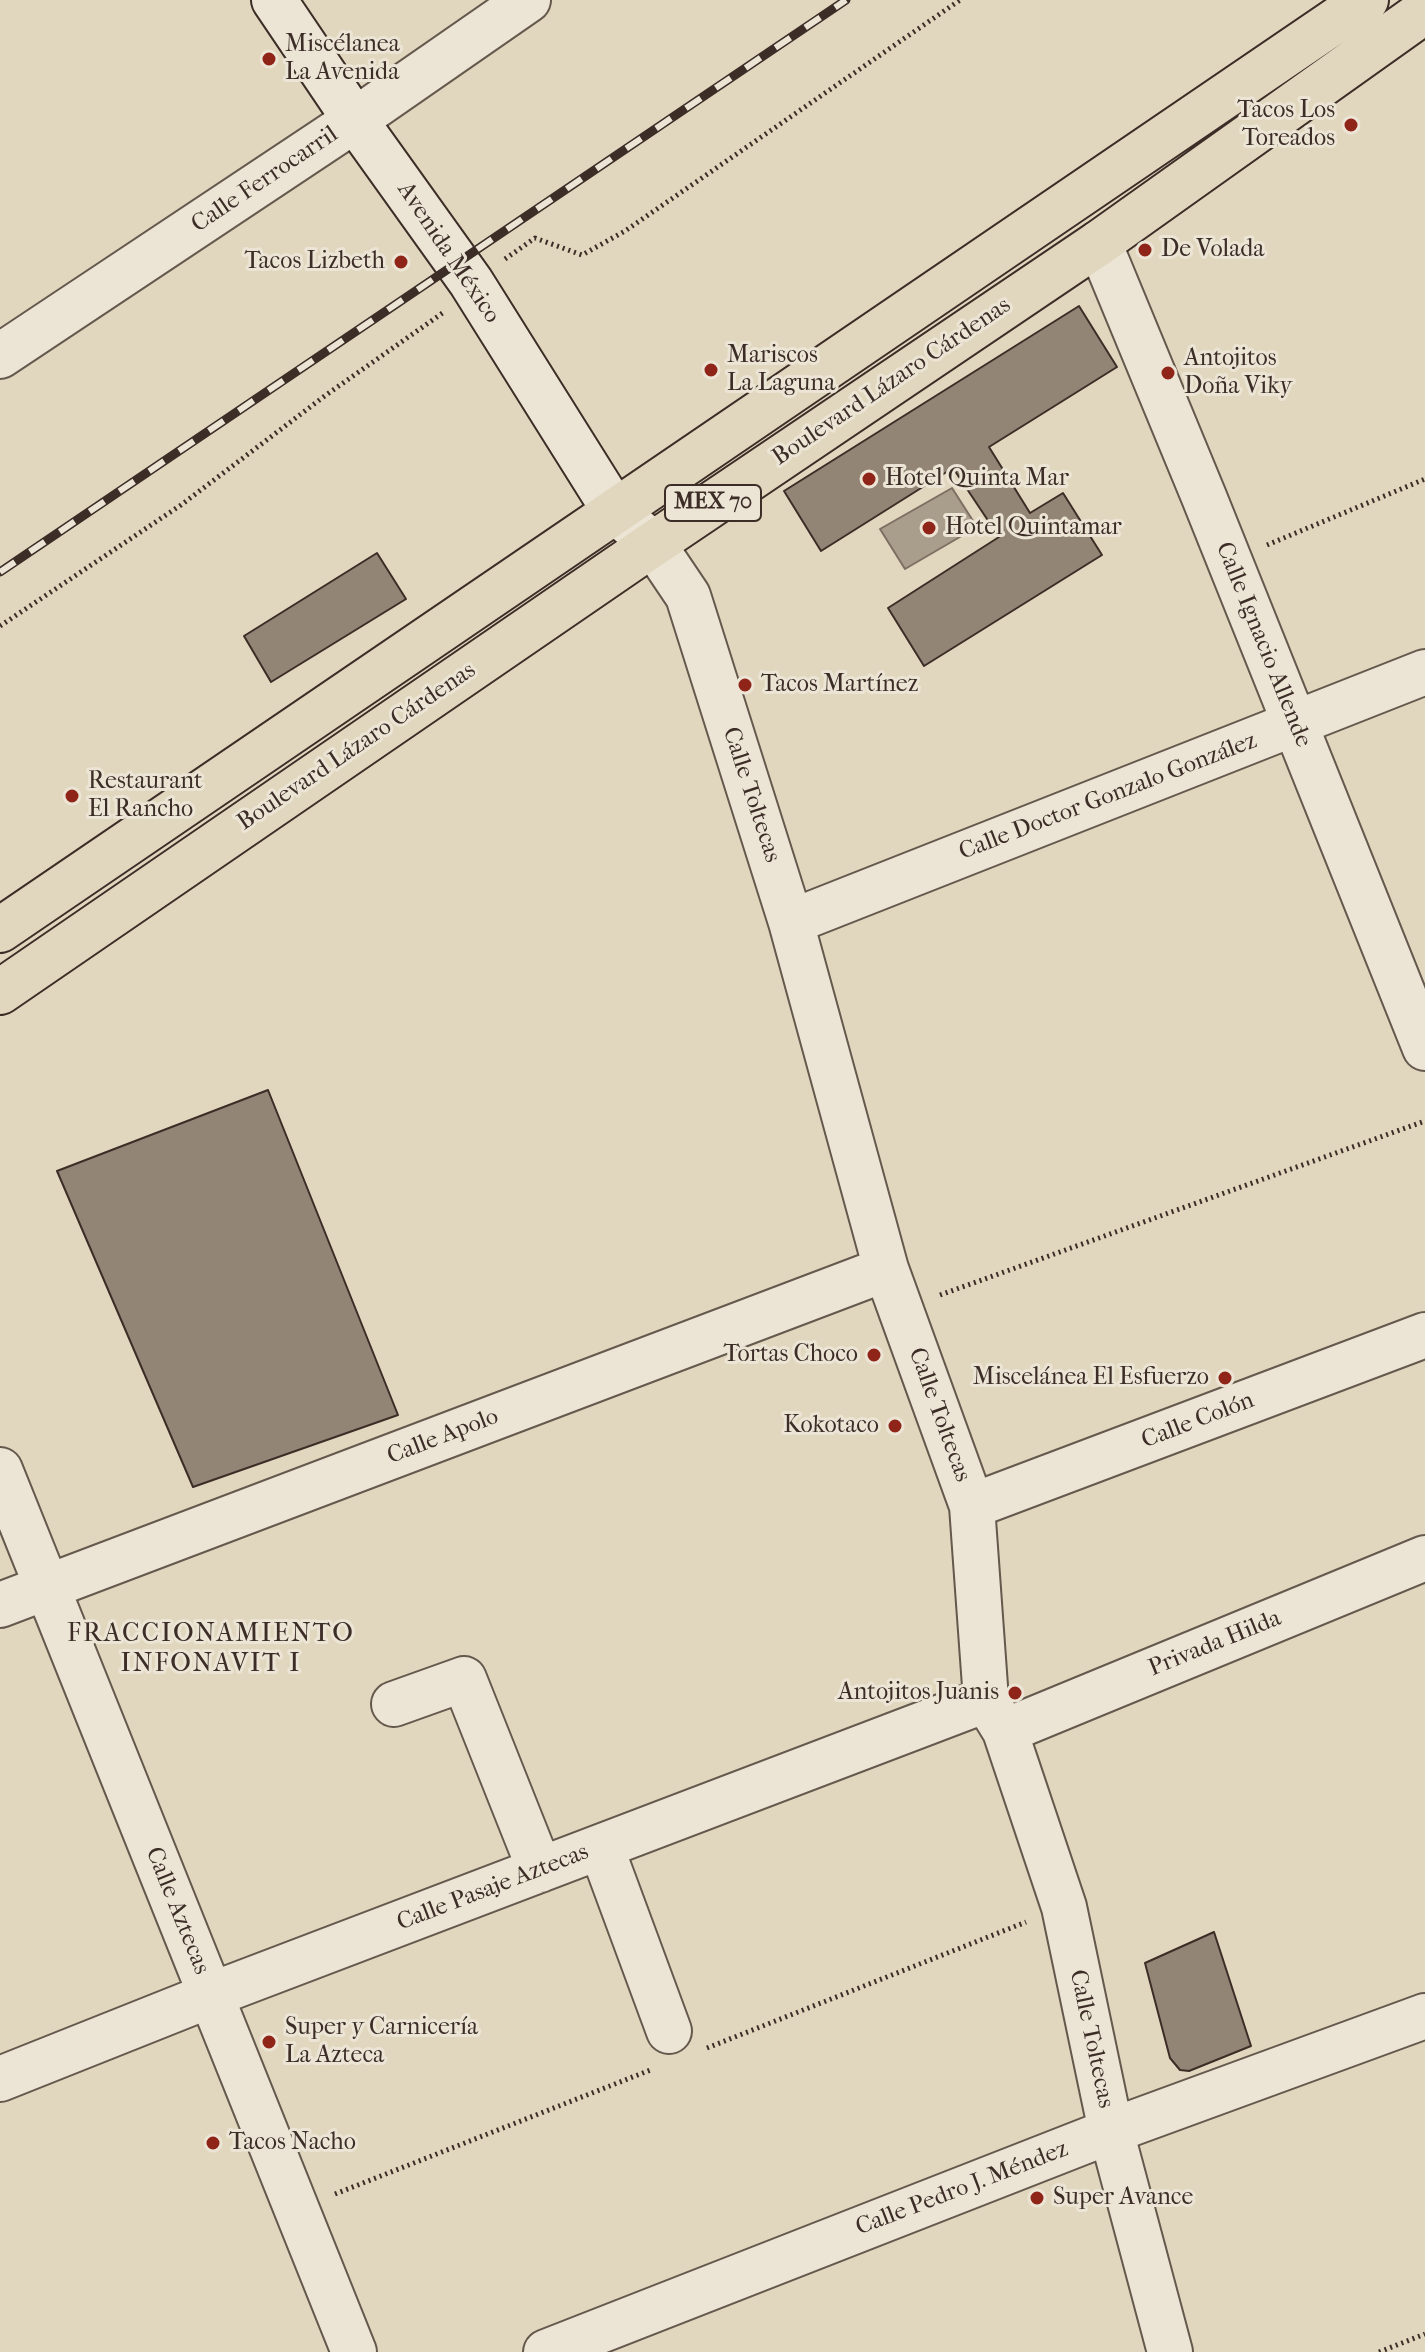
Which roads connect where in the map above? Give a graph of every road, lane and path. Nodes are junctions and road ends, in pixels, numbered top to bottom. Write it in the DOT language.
graph roads {
  1 [pos="274,0"];
  2 [pos="528,0"];
  3 [pos="960,0"];
  4 [pos="1366,0"];
  5 [pos="1425,11"];
  6 [pos="355,120"];
  7 [pos="1099,243"];
  8 [pos="471,282"];
  9 [pos="0,356"];
  10 [pos="1425,479"];
  11 [pos="614,510"];
  12 [pos="653,544"];
  13 [pos="1230,561"];
  14 [pos="0,626"];
  15 [pos="1425,672"];
  16 [pos="1295,724"];
  17 [pos="791,922"];
  18 [pos="0,930"];
  19 [pos="0,992"];
  20 [pos="1425,1048"];
  21 [pos="1425,1121"];
  22 [pos="886,1269"];
  23 [pos="900,1310"];
  24 [pos="1425,1335"];
  25 [pos="0,1470"];
  26 [pos="972,1506"];
  27 [pos="1425,1558"];
  28 [pos="47,1588"];
  29 [pos="0,1605"];
  30 [pos="394,1704"];
  31 [pos="995,1715"];
  32 [pos="601,1847"];
  33 [pos="540,1870"];
  34 [pos="211,1995"];
  35 [pos="1425,2016"];
  36 [pos="669,2031"];
  37 [pos="0,2079"];
  38 [pos="1111,2131"];
  39 [pos="1425,2334"];
  40 [pos="354,2352"];
  41 [pos="546,2352"];
  42 [pos="1170,2352"];
  43 [pos="1379,2352"];
  1 -- 6 [label="street, Avenida México"];
  2 -- 6 [label="street, Calle Ferrocarril"];
  3 -- 8 [label="path"];
  4 -- 11 [label="main road, Boulevard Lázaro Cárdenas / MEX 70"];
  5 -- 7 [label="main road, Boulevard Lázaro Cárdenas / MEX 70"];
  6 -- 8 [label="street, Avenida México"];
  6 -- 9 [label="street, Calle Ferrocarril"];
  7 -- 12 [label="main road, Boulevard Lázaro Cárdenas / MEX 70"];
  7 -- 13 [label="street, Calle Ignacio Allende"];
  8 -- 11 [label="street, Avenida México"];
  8 -- 14 [label="path"];
  10 -- 13 [label="path"];
  11 -- 12 [label="street, Calle Toltecas"];
  11 -- 18 [label="main road, Boulevard Lázaro Cárdenas / MEX 70"];
  12 -- 17 [label="street, Calle Toltecas"];
  12 -- 19 [label="main road, Boulevard Lázaro Cárdenas / MEX 70"];
  13 -- 16 [label="street, Calle Ignacio Allende"];
  15 -- 16 [label="street, Calle Doctor Gonzalo González"];
  16 -- 17 [label="street, Calle Doctor Gonzalo González"];
  16 -- 20 [label="street, Calle Ignacio Allende"];
  17 -- 22 [label="street, Calle Toltecas"];
  21 -- 23 [label="path"];
  22 -- 23 [label="street, Calle Toltecas"];
  22 -- 28 [label="street, Calle Apolo"];
  23 -- 26 [label="street, Calle Toltecas"];
  24 -- 26 [label="street, Calle Colón"];
  25 -- 28 [label="street, Calle Aztecas"];
  26 -- 31 [label="street, Calle Toltecas"];
  27 -- 31 [label="street, Privada Hilda"];
  28 -- 29 [label="street, Calle Apolo"];
  28 -- 34 [label="street, Calle Aztecas"];
  30 -- 33 [label="street"];
  31 -- 32 [label="street, Calle Pasaje Aztecas"];
  31 -- 38 [label="street, Calle Toltecas"];
  32 -- 33 [label="street, Calle Pasaje Aztecas"];
  32 -- 36 [label="street"];
  33 -- 34 [label="street, Calle Pasaje Aztecas"];
  34 -- 37 [label="street, Calle Pasaje Aztecas"];
  34 -- 40 [label="street, Calle Aztecas"];
  35 -- 38 [label="street, Calle Pedro J. Méndez"];
  38 -- 41 [label="street, Calle Pedro J. Méndez"];
  38 -- 42 [label="street, Calle Toltecas"];
  39 -- 43 [label="path"];
}
